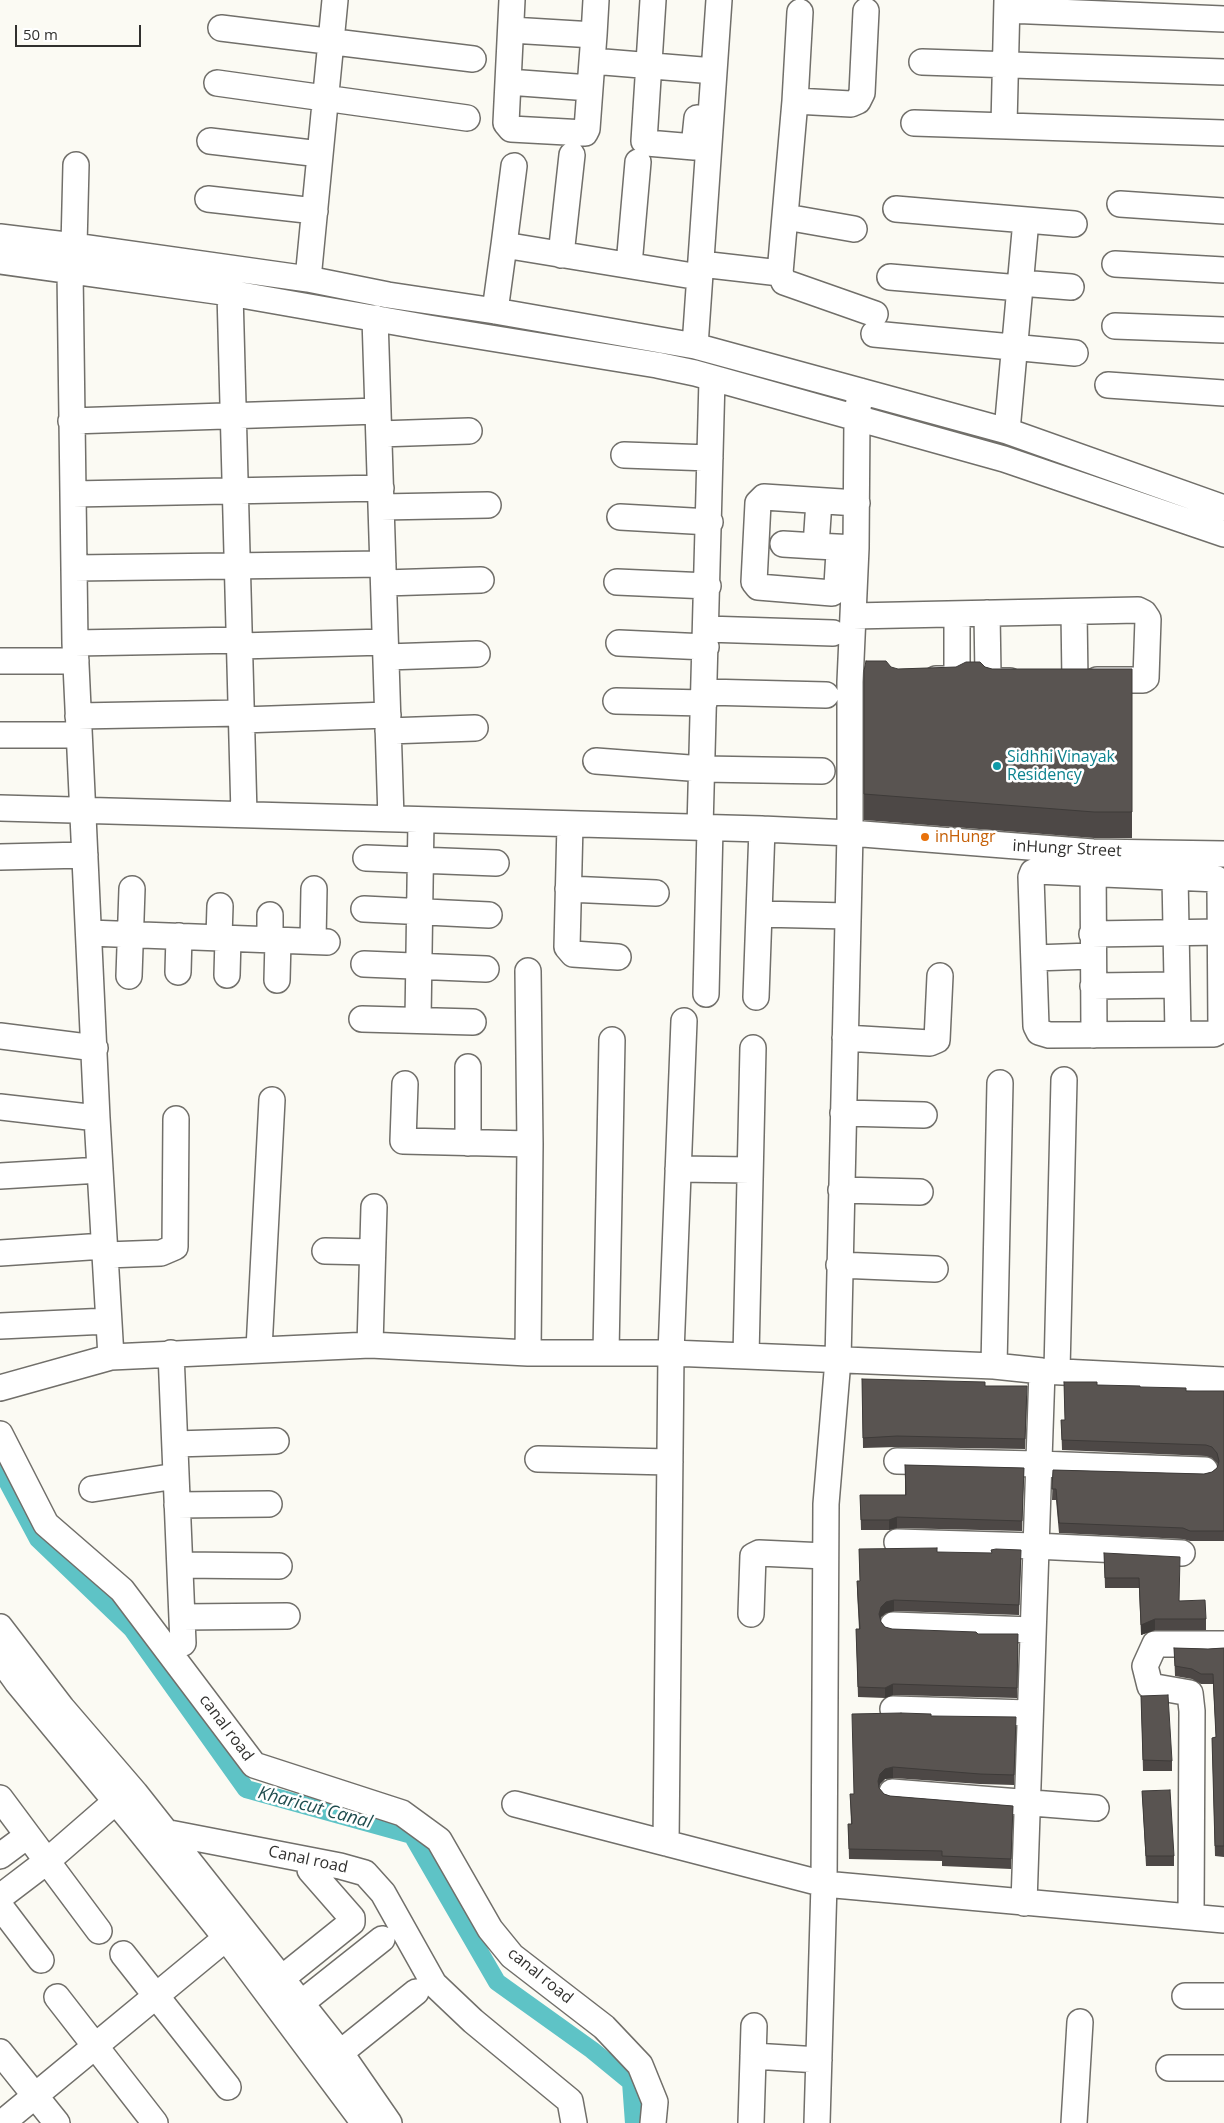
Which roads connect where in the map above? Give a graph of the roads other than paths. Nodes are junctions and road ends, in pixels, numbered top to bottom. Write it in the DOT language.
graph roads {
  1 [pos="335,0"];
  2 [pos="512,0"];
  3 [pos="596,0"];
  4 [pos="653,0"];
  5 [pos="704,0"];
  6 [pos="719,0"];
  7 [pos="1007,5"];
  8 [pos="866,11"];
  9 [pos="800,12"];
  10 [pos="1224,19"];
  11 [pos="221,28"];
  12 [pos="511,30"];
  13 [pos="594,35"];
  14 [pos="331,42"];
  15 [pos="473,59"];
  16 [pos="592,61"];
  17 [pos="922,62"];
  18 [pos="1005,64"];
  19 [pos="648,65"];
  20 [pos="707,70"];
  21 [pos="1224,72"];
  22 [pos="508,82"];
  23 [pos="217,83"];
  24 [pos="590,88"];
  25 [pos="325,99"];
  26 [pos="795,101"];
  27 [pos="467,118"];
  28 [pos="914,123"];
  29 [pos="1004,125"];
  30 [pos="1224,133"];
  31 [pos="210,141"];
  32 [pos="320,154"];
  33 [pos="572,155"];
  34 [pos="638,162"];
  35 [pos="76,165"];
  36 [pos="514,166"];
  37 [pos="208,200"];
  38 [pos="1120,204"];
  39 [pos="896,209"];
  40 [pos="315,211"];
  41 [pos="1224,211"];
  42 [pos="786,216"];
  43 [pos="1026,220"];
  44 [pos="1074,224"];
  45 [pos="854,229"];
  46 [pos="0,237"];
  47 [pos="504,245"];
  48 [pos="74,246"];
  49 [pos="562,254"];
  50 [pos="0,261"];
  51 [pos="1115,264"];
  52 [pos="628,265"];
  53 [pos="1224,270"];
  54 [pos="70,271"];
  55 [pos="700,271"];
  56 [pos="780,273"];
  57 [pos="890,277"];
  58 [pos="308,278"];
  59 [pos="1020,286"];
  60 [pos="1071,287"];
  61 [pos="230,293"];
  62 [pos="495,311"];
  63 [pos="376,318"];
  64 [pos="1115,326"];
  65 [pos="1224,330"];
  66 [pos="695,346"];
  67 [pos="1015,347"];
  68 [pos="1075,354"];
  69 [pos="712,379"];
  70 [pos="1108,385"];
  71 [pos="860,391"];
  72 [pos="1224,393"];
  73 [pos="234,416"];
  74 [pos="857,418"];
  75 [pos="71,421"];
  76 [pos="379,422"];
  77 [pos="469,431"];
  78 [pos="1007,431"];
  79 [pos="624,455"];
  80 [pos="710,458"];
  81 [pos="842,475"];
  82 [pos="237,491"];
  83 [pos="72,494"];
  84 [pos="381,498"];
  85 [pos="838,502"];
  86 [pos="488,504"];
  87 [pos="1224,508"];
  88 [pos="620,518"];
  89 [pos="710,522"];
  90 [pos="1224,534"];
  91 [pos="783,544"];
  92 [pos="837,547"];
  93 [pos="239,566"];
  94 [pos="74,568"];
  95 [pos="383,574"];
  96 [pos="481,580"];
  97 [pos="617,582"];
  98 [pos="708,586"];
  99 [pos="1074,612"];
  100 [pos="987,613"];
  101 [pos="957,614"];
  102 [pos="853,616"];
  103 [pos="833,633"];
  104 [pos="706,638"];
  105 [pos="240,643"];
  106 [pos="619,643"];
  107 [pos="386,649"];
  108 [pos="76,652"];
  109 [pos="477,654"];
  110 [pos="0,661"];
  111 [pos="916,680"];
  112 [pos="1055,681"];
  113 [pos="826,696"];
  114 [pos="704,697"];
  115 [pos="616,700"];
  116 [pos="242,717"];
  117 [pos="388,723"];
  118 [pos="78,725"];
  119 [pos="475,728"];
  120 [pos="0,735"];
  121 [pos="596,761"];
  122 [pos="703,768"];
  123 [pos="822,771"];
  124 [pos="0,808"];
  125 [pos="82,810"];
  126 [pos="244,814"];
  127 [pos="391,818"];
  128 [pos="421,820"];
  129 [pos="570,824"];
  130 [pos="705,828"];
  131 [pos="762,829"];
  132 [pos="850,834"];
  133 [pos="1224,854"];
  134 [pos="84,855"];
  135 [pos="0,857"];
  136 [pos="366,858"];
  137 [pos="421,860"];
  138 [pos="496,862"];
  139 [pos="1093,863"];
  140 [pos="1175,876"];
  141 [pos="132,889"];
  142 [pos="314,889"];
  143 [pos="568,889"];
  144 [pos="656,893"];
  145 [pos="220,906"];
  146 [pos="364,909"];
  147 [pos="420,912"];
  148 [pos="759,914"];
  149 [pos="489,915"];
  150 [pos="848,916"];
  151 [pos="273,931"];
  152 [pos="1221,932"];
  153 [pos="89,933"];
  154 [pos="1176,933"];
  155 [pos="130,934"];
  156 [pos="179,936"];
  157 [pos="224,938"];
  158 [pos="1092,945"];
  159 [pos="618,957"];
  160 [pos="1034,958"];
  161 [pos="364,964"];
  162 [pos="419,967"];
  163 [pos="486,969"];
  164 [pos="528,971"];
  165 [pos="178,972"];
  166 [pos="227,974"];
  167 [pos="129,976"];
  168 [pos="940,976"];
  169 [pos="277,980"];
  170 [pos="1177,985"];
  171 [pos="1093,986"];
  172 [pos="706,994"];
  173 [pos="756,997"];
  174 [pos="362,1019"];
  175 [pos="418,1020"];
  176 [pos="684,1021"];
  177 [pos="473,1022"];
  178 [pos="1178,1034"];
  179 [pos="1094,1035"];
  180 [pos="0,1036"];
  181 [pos="845,1038"];
  182 [pos="612,1040"];
  183 [pos="95,1048"];
  184 [pos="753,1048"];
  185 [pos="468,1067"];
  186 [pos="1064,1080"];
  187 [pos="1000,1082"];
  188 [pos="405,1084"];
  189 [pos="272,1100"];
  190 [pos="0,1107"];
  191 [pos="842,1113"];
  192 [pos="924,1115"];
  193 [pos="97,1118"];
  194 [pos="176,1119"];
  195 [pos="468,1143"];
  196 [pos="530,1144"];
  197 [pos="678,1169"];
  198 [pos="100,1170"];
  199 [pos="750,1170"];
  200 [pos="0,1176"];
  201 [pos="841,1190"];
  202 [pos="920,1192"];
  203 [pos="374,1207"];
  204 [pos="105,1251"];
  205 [pos="325,1251"];
  206 [pos="0,1252"];
  207 [pos="372,1252"];
  208 [pos="839,1265"];
  209 [pos="935,1269"];
  210 [pos="108,1321"];
  211 [pos="0,1326"];
  212 [pos="370,1345"];
  213 [pos="259,1349"];
  214 [pos="606,1352"];
  215 [pos="171,1353"];
  216 [pos="528,1353"];
  217 [pos="671,1353"];
  218 [pos="746,1356"];
  219 [pos="111,1357"];
  220 [pos="838,1360"];
  221 [pos="994,1366"];
  222 [pos="1049,1370"];
  223 [pos="1224,1380"];
  224 [pos="0,1388"];
  225 [pos="0,1434"];
  226 [pos="276,1441"];
  227 [pos="175,1444"];
  228 [pos="538,1459"];
  229 [pos="897,1461"];
  230 [pos="670,1462"];
  231 [pos="1038,1464"];
  232 [pos="1205,1470"];
  233 [pos="176,1476"];
  234 [pos="92,1489"];
  235 [pos="269,1504"];
  236 [pos="177,1506"];
  237 [pos="897,1542"];
  238 [pos="1035,1546"];
  239 [pos="1182,1554"];
  240 [pos="825,1556"];
  241 [pos="180,1565"];
  242 [pos="279,1566"];
  243 [pos="751,1614"];
  244 [pos="287,1616"];
  245 [pos="182,1617"];
  246 [pos="894,1625"];
  247 [pos="0,1627"];
  248 [pos="1032,1630"];
  249 [pos="184,1643"];
  250 [pos="1224,1644"];
  251 [pos="11,1671"];
  252 [pos="893,1708"];
  253 [pos="1029,1713"];
  254 [pos="892,1792"];
  255 [pos="0,1798"];
  256 [pos="115,1802"];
  257 [pos="1026,1802"];
  258 [pos="516,1804"];
  259 [pos="1096,1808"];
  260 [pos="137,1827"];
  261 [pos="166,1832"];
  262 [pos="27,1836"];
  263 [pos="666,1843"];
  264 [pos="0,1856"];
  265 [pos="46,1862"];
  266 [pos="310,1870"];
  267 [pos="824,1884"];
  268 [pos="0,1897"];
  269 [pos="1024,1903"];
  270 [pos="0,1906"];
  271 [pos="1191,1917"];
  272 [pos="1224,1920"];
  273 [pos="99,1931"];
  274 [pos="226,1938"];
  275 [pos="382,1939"];
  276 [pos="123,1954"];
  277 [pos="41,1960"];
  278 [pos="281,1979"];
  279 [pos="416,1992"];
  280 [pos="1185,1996"];
  281 [pos="1224,1996"];
  282 [pos="57,1997"];
  283 [pos="155,1997"];
  284 [pos="300,2004"];
  285 [pos="1080,2022"];
  286 [pos="754,2026"];
  287 [pos="95,2047"];
  288 [pos="0,2052"];
  289 [pos="340,2053"];
  290 [pos="753,2056"];
  291 [pos="819,2060"];
  292 [pos="1169,2068"];
  293 [pos="1224,2068"];
  294 [pos="228,2087"];
  295 [pos="35,2096"];
  296 [pos="2,2123"];
  297 [pos="58,2123"];
  298 [pos="155,2123"];
  299 [pos="364,2123"];
  300 [pos="389,2123"];
  301 [pos="574,2123"];
  302 [pos="653,2123"];
  303 [pos="751,2123"];
  304 [pos="817,2123"];
  305 [pos="1074,2123"];
  1 -- 14 [label="street"];
  2 -- 12 [label="street"];
  3 -- 13 [label="street"];
  4 -- 19 [label="street"];
  5 -- 20 [label="street"];
  6 -- 20 [label="street"];
  7 -- 10 [label="street"];
  7 -- 18 [label="street"];
  8 -- 26 [label="street"];
  9 -- 26 [label="street"];
  11 -- 14 [label="street"];
  12 -- 13 [label="street"];
  12 -- 22 [label="street"];
  13 -- 16 [label="street"];
  14 -- 15 [label="street"];
  14 -- 25 [label="street"];
  16 -- 19 [label="street"];
  16 -- 24 [label="street"];
  17 -- 18 [label="street"];
  18 -- 21 [label="street"];
  18 -- 29 [label="street"];
  19 -- 20 [label="street"];
  19 -- 20 [label="street"];
  20 -- 55 [label="street"];
  22 -- 24 [label="street"];
  22 -- 24 [label="street"];
  23 -- 25 [label="street"];
  25 -- 27 [label="street"];
  25 -- 32 [label="street"];
  26 -- 42 [label="street"];
  28 -- 29 [label="street"];
  29 -- 30 [label="street"];
  31 -- 32 [label="street"];
  32 -- 40 [label="street"];
  33 -- 49 [label="street"];
  34 -- 52 [label="street"];
  35 -- 48 [label="street"];
  36 -- 47 [label="street"];
  37 -- 40 [label="street"];
  38 -- 41 [label="street"];
  39 -- 43 [label="street"];
  40 -- 58 [label="street"];
  42 -- 45 [label="street"];
  42 -- 56 [label="street"];
  43 -- 44 [label="street"];
  43 -- 59 [label="street"];
  46 -- 48 [label="street"];
  47 -- 49 [label="street"];
  47 -- 62 [label="street"];
  48 -- 54 [label="street"];
  48 -- 58 [label="street"];
  49 -- 52 [label="street"];
  50 -- 54 [label="street"];
  51 -- 53 [label="street"];
  52 -- 55 [label="street"];
  54 -- 61 [label="street"];
  54 -- 75 [label="street"];
  55 -- 56 [label="street"];
  55 -- 66 [label="street"];
  56 -- 67 [label="street"];
  57 -- 59 [label="street"];
  58 -- 62 [label="street"];
  59 -- 60 [label="street"];
  59 -- 67 [label="street"];
  61 -- 63 [label="street"];
  61 -- 73 [label="street"];
  62 -- 66 [label="street"];
  63 -- 69 [label="street"];
  63 -- 76 [label="street"];
  64 -- 65 [label="street"];
  66 -- 71 [label="street"];
  67 -- 68 [label="street"];
  67 -- 78 [label="street"];
  69 -- 74 [label="street"];
  69 -- 80 [label="street"];
  70 -- 72 [label="street"];
  71 -- 74 [label="street"];
  71 -- 78 [label="street"];
  73 -- 75 [label="street"];
  73 -- 76 [label="street"];
  73 -- 82 [label="street"];
  74 -- 85 [label="street"];
  74 -- 90 [label="street"];
  75 -- 83 [label="street"];
  76 -- 77 [label="street"];
  76 -- 84 [label="street"];
  78 -- 87 [label="street"];
  79 -- 80 [label="street"];
  80 -- 89 [label="street"];
  81 -- 85 [label="street"];
  82 -- 83 [label="street"];
  82 -- 84 [label="street"];
  82 -- 93 [label="street"];
  83 -- 94 [label="street"];
  84 -- 86 [label="street"];
  84 -- 95 [label="street"];
  85 -- 92 [label="street"];
  85 -- 92 [label="street"];
  85 -- 92 [label="street"];
  88 -- 89 [label="street"];
  89 -- 98 [label="street"];
  91 -- 92 [label="street"];
  92 -- 102 [label="street"];
  93 -- 94 [label="street"];
  93 -- 95 [label="street"];
  93 -- 105 [label="street"];
  94 -- 108 [label="street"];
  95 -- 96 [label="street"];
  95 -- 107 [label="street"];
  97 -- 98 [label="street"];
  98 -- 104 [label="street"];
  99 -- 100 [label="street"];
  99 -- 112 [label="street"];
  99 -- 112 [label="street"];
  100 -- 101 [label="street"];
  100 -- 112 [label="street"];
  101 -- 102 [label="street"];
  101 -- 111 [label="street"];
  102 -- 132 [label="street"];
  103 -- 104 [label="street"];
  104 -- 106 [label="street"];
  104 -- 114 [label="street"];
  105 -- 107 [label="street"];
  105 -- 108 [label="street"];
  105 -- 116 [label="street"];
  107 -- 109 [label="street"];
  107 -- 117 [label="street"];
  108 -- 110 [label="street"];
  108 -- 118 [label="street"];
  113 -- 114 [label="street"];
  114 -- 115 [label="street"];
  114 -- 122 [label="street"];
  116 -- 117 [label="street"];
  116 -- 118 [label="street"];
  116 -- 126 [label="street"];
  117 -- 119 [label="street"];
  117 -- 127 [label="street"];
  118 -- 120 [label="street"];
  118 -- 125 [label="street"];
  121 -- 122 [label="street"];
  122 -- 123 [label="street"];
  122 -- 130 [label="street"];
  124 -- 125 [label="street, inHungr Street"];
  125 -- 126 [label="street, inHungr Street"];
  125 -- 134 [label="street"];
  126 -- 127 [label="street, inHungr Street"];
  127 -- 128 [label="street, inHungr Street"];
  128 -- 129 [label="street, inHungr Street"];
  128 -- 137 [label="street"];
  129 -- 130 [label="street, inHungr Street"];
  129 -- 143 [label="street"];
  130 -- 131 [label="street, inHungr Street"];
  130 -- 172 [label="street"];
  131 -- 132 [label="street, inHungr Street"];
  131 -- 148 [label="street"];
  132 -- 139 [label="street, inHungr Street"];
  132 -- 150 [label="street"];
  133 -- 139 [label="street, inHungr Street"];
  134 -- 135 [label="street"];
  134 -- 153 [label="street"];
  136 -- 137 [label="street"];
  137 -- 138 [label="street"];
  137 -- 147 [label="street"];
  139 -- 140 [label="street"];
  139 -- 158 [label="street"];
  139 -- 160 [label="street"];
  140 -- 152 [label="street"];
  140 -- 154 [label="street"];
  141 -- 155 [label="street"];
  142 -- 151 [label="street"];
  143 -- 144 [label="street"];
  143 -- 159 [label="street"];
  145 -- 157 [label="street"];
  146 -- 147 [label="street"];
  147 -- 149 [label="street"];
  147 -- 162 [label="street"];
  148 -- 150 [label="street"];
  148 -- 173 [label="street"];
  150 -- 181 [label="street"];
  151 -- 157 [label="street"];
  151 -- 169 [label="street"];
  152 -- 154 [label="street"];
  152 -- 178 [label="street"];
  153 -- 155 [label="street"];
  153 -- 183 [label="street"];
  154 -- 158 [label="street"];
  154 -- 170 [label="street"];
  155 -- 156 [label="street"];
  155 -- 167 [label="street"];
  156 -- 157 [label="street"];
  156 -- 165 [label="street"];
  157 -- 166 [label="street"];
  158 -- 160 [label="street"];
  158 -- 171 [label="street"];
  160 -- 179 [label="street"];
  161 -- 162 [label="street"];
  162 -- 163 [label="street"];
  162 -- 175 [label="street"];
  164 -- 196 [label="street"];
  168 -- 181 [label="street"];
  170 -- 171 [label="street"];
  170 -- 178 [label="street"];
  171 -- 179 [label="street"];
  174 -- 175 [label="street"];
  175 -- 177 [label="street"];
  176 -- 197 [label="street"];
  178 -- 179 [label="street"];
  180 -- 183 [label="street"];
  181 -- 191 [label="street"];
  182 -- 214 [label="street"];
  183 -- 193 [label="street"];
  184 -- 199 [label="street"];
  185 -- 195 [label="street"];
  186 -- 222 [label="street"];
  187 -- 221 [label="street"];
  188 -- 195 [label="street"];
  189 -- 213 [label="street"];
  190 -- 193 [label="street"];
  191 -- 192 [label="street"];
  191 -- 201 [label="street"];
  193 -- 198 [label="street"];
  194 -- 204 [label="street"];
  195 -- 196 [label="street"];
  196 -- 216 [label="street"];
  197 -- 199 [label="street"];
  197 -- 217 [label="street"];
  198 -- 200 [label="street"];
  198 -- 204 [label="street"];
  199 -- 218 [label="street"];
  201 -- 202 [label="street"];
  201 -- 208 [label="street"];
  203 -- 207 [label="street"];
  204 -- 206 [label="street"];
  204 -- 210 [label="street"];
  205 -- 207 [label="street"];
  207 -- 212 [label="street"];
  208 -- 209 [label="street"];
  208 -- 220 [label="street"];
  210 -- 211 [label="street"];
  210 -- 219 [label="street"];
  212 -- 213 [label="street"];
  212 -- 216 [label="street"];
  213 -- 215 [label="street"];
  214 -- 216 [label="street"];
  214 -- 217 [label="street"];
  215 -- 219 [label="street"];
  215 -- 227 [label="street"];
  217 -- 218 [label="street"];
  217 -- 230 [label="street"];
  218 -- 220 [label="street"];
  219 -- 224 [label="street"];
  220 -- 221 [label="street"];
  220 -- 240 [label="street"];
  221 -- 222 [label="street"];
  222 -- 223 [label="street"];
  222 -- 231 [label="street"];
  225 -- 302 [label="street, canal road"];
  226 -- 227 [label="street"];
  227 -- 233 [label="street"];
  228 -- 230 [label="street"];
  229 -- 231 [label="street"];
  230 -- 263 [label="street"];
  231 -- 232 [label="street"];
  231 -- 238 [label="street"];
  233 -- 234 [label="street"];
  233 -- 236 [label="street"];
  235 -- 236 [label="street"];
  236 -- 241 [label="street"];
  237 -- 238 [label="street"];
  238 -- 239 [label="street"];
  238 -- 248 [label="street"];
  240 -- 243 [label="street"];
  240 -- 267 [label="street"];
  241 -- 242 [label="street"];
  241 -- 245 [label="street"];
  244 -- 245 [label="street"];
  245 -- 249 [label="street"];
  246 -- 248 [label="street"];
  247 -- 251 [label="street"];
  248 -- 253 [label="street"];
  250 -- 271 [label="street"];
  251 -- 256 [label="street"];
  251 -- 261 [label="street"];
  252 -- 253 [label="street"];
  253 -- 257 [label="street"];
  254 -- 257 [label="street"];
  255 -- 262 [label="street"];
  256 -- 260 [label="street"];
  256 -- 265 [label="street"];
  257 -- 259 [label="street"];
  257 -- 269 [label="street"];
  258 -- 263 [label="street"];
  260 -- 261 [label="street, Canal road"];
  260 -- 274 [label="street"];
  261 -- 278 [label="street"];
  261 -- 301 [label="street, Canal road"];
  262 -- 264 [label="street"];
  262 -- 265 [label="street"];
  263 -- 267 [label="street"];
  265 -- 268 [label="street"];
  265 -- 273 [label="street"];
  266 -- 278 [label="street"];
  267 -- 269 [label="street"];
  267 -- 291 [label="street"];
  269 -- 271 [label="street"];
  270 -- 277 [label="street"];
  271 -- 272 [label="street"];
  274 -- 283 [label="street"];
  274 -- 299 [label="street"];
  275 -- 284 [label="street"];
  276 -- 283 [label="street"];
  278 -- 284 [label="street"];
  279 -- 289 [label="street"];
  280 -- 281 [label="street"];
  282 -- 287 [label="street"];
  283 -- 287 [label="street"];
  283 -- 294 [label="street"];
  284 -- 289 [label="street"];
  285 -- 305 [label="street"];
  286 -- 290 [label="street"];
  287 -- 295 [label="street"];
  287 -- 298 [label="street"];
  288 -- 295 [label="street"];
  289 -- 300 [label="street"];
  290 -- 291 [label="street"];
  290 -- 303 [label="street"];
  291 -- 304 [label="street"];
  292 -- 293 [label="street"];
  295 -- 296 [label="street"];
  295 -- 297 [label="street"];
}
